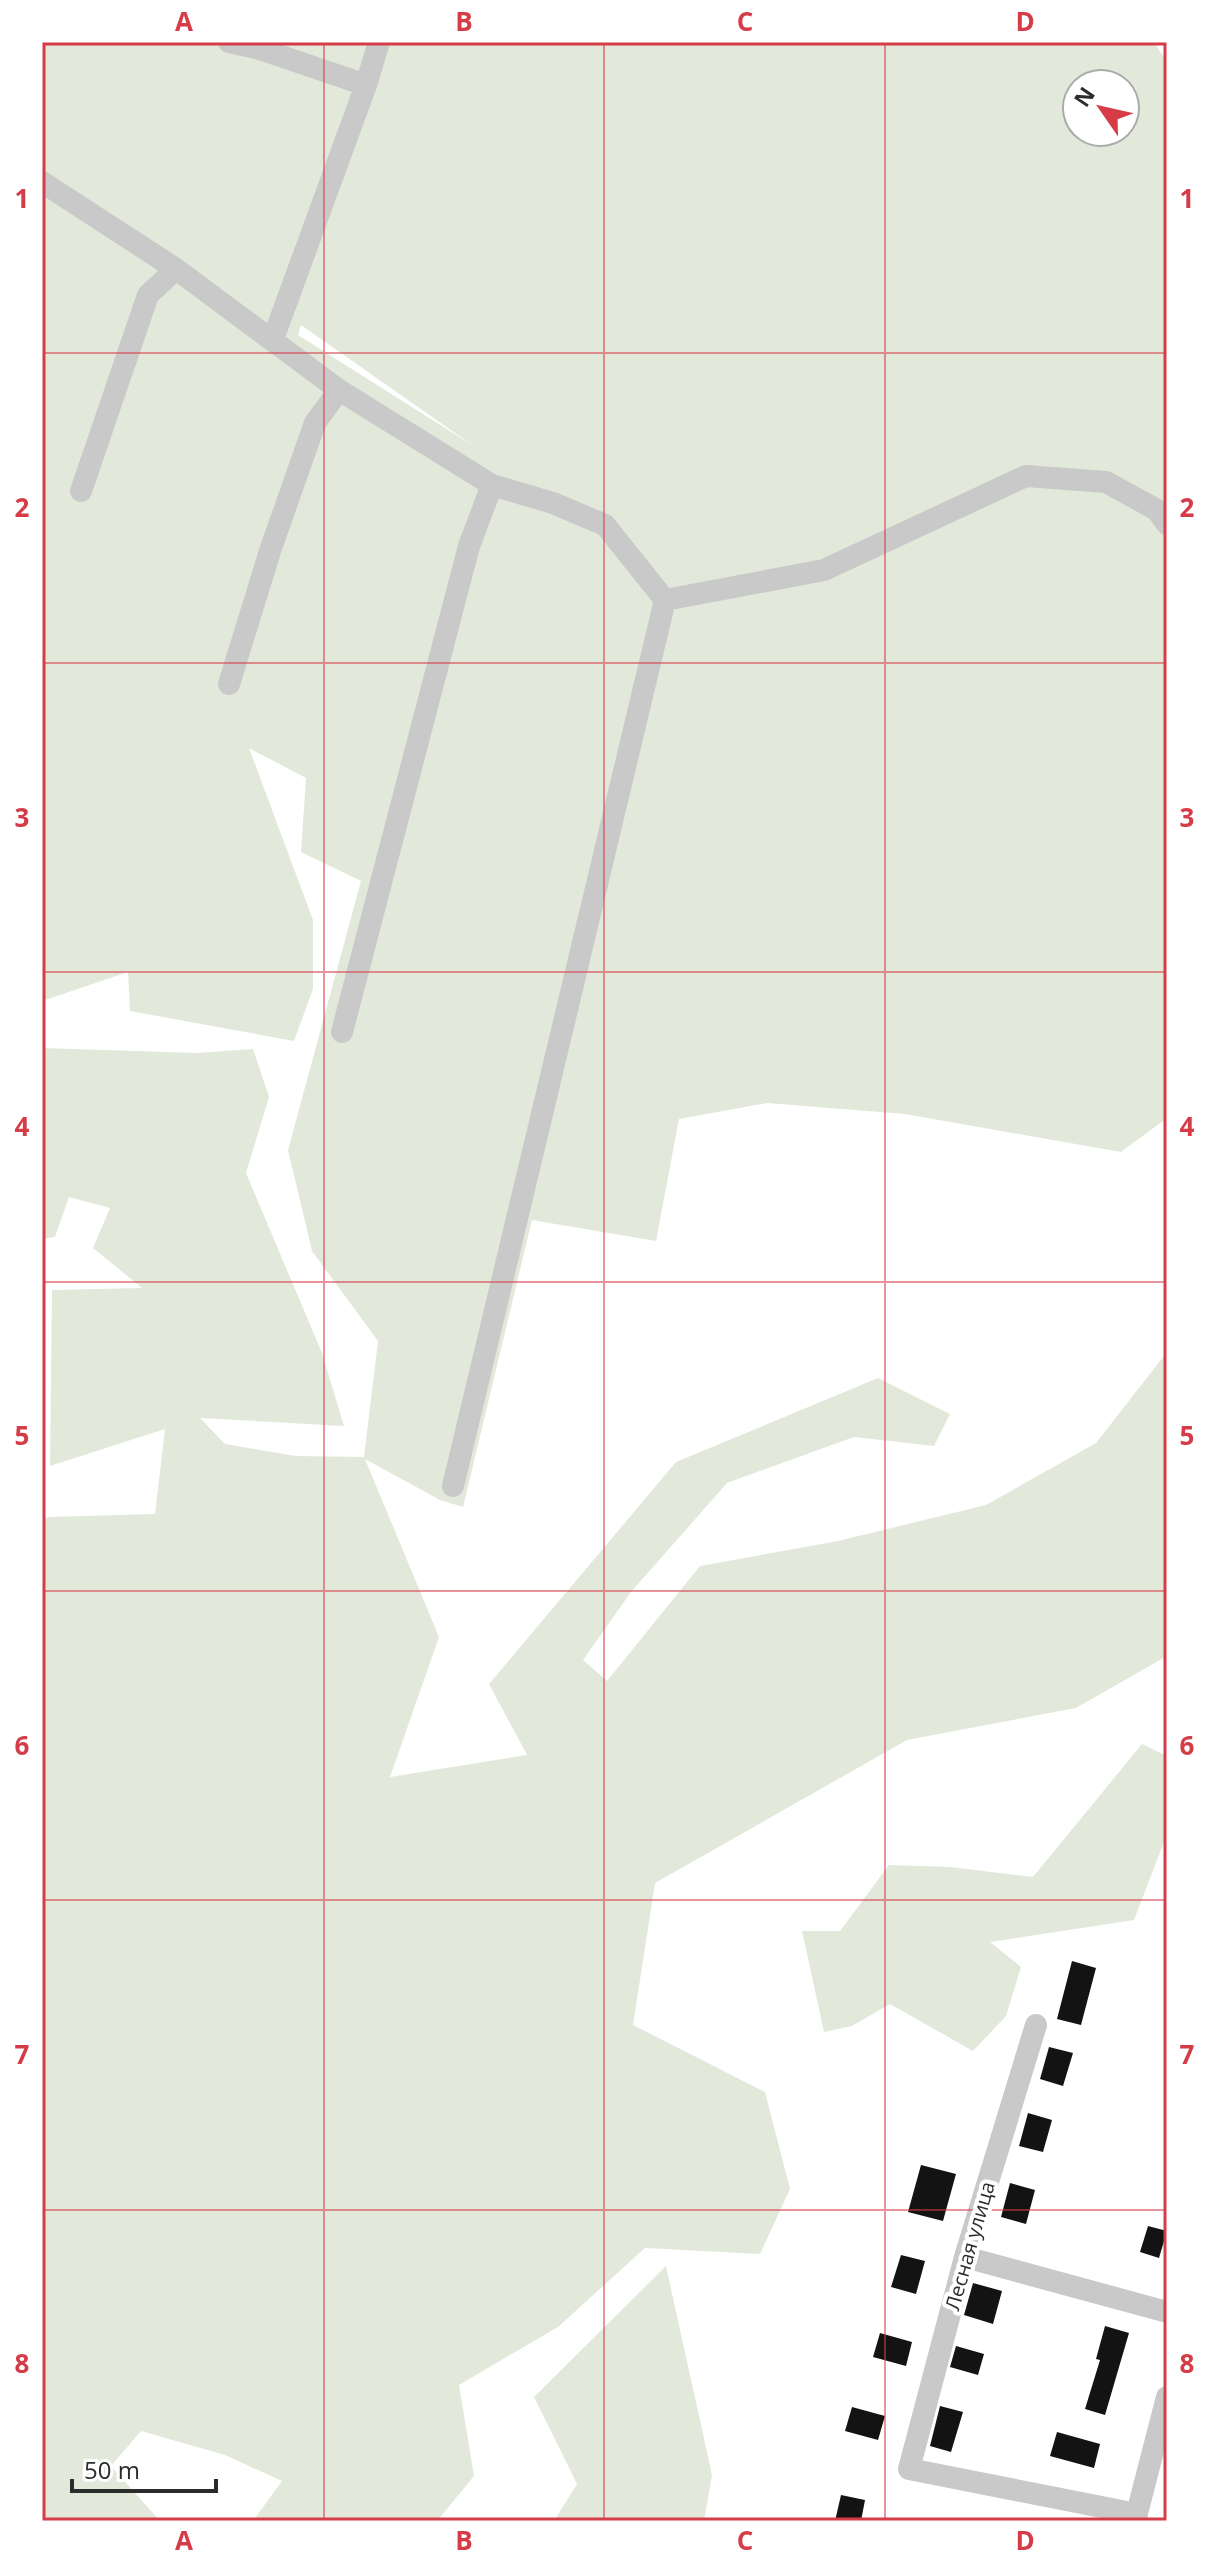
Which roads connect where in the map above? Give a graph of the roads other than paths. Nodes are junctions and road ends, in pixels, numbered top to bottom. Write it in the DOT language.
graph roads {
  1 [pos="229,42"];
  2 [pos="379,42"];
  3 [pos="366,85"];
  4 [pos="42,182"];
  5 [pos="176,269"];
  6 [pos="273,339"];
  7 [pos="339,390"];
  8 [pos="492,485"];
  9 [pos="81,491"];
  10 [pos="1167,524"];
  11 [pos="665,600"];
  12 [pos="229,684"];
  13 [pos="342,1032"];
  14 [pos="453,1486"];
  15 [pos="1036,2025"];
  16 [pos="965,2257"];
  17 [pos="1167,2312"];
  18 [pos="1167,2397"];
  19 [pos="1136,2517"];
  1 -- 3 [label="street"];
  2 -- 3 [label="street"];
  3 -- 6 [label="street"];
  4 -- 5 [label="street"];
  5 -- 6 [label="street"];
  5 -- 9 [label="street"];
  6 -- 7 [label="street"];
  7 -- 8 [label="street"];
  7 -- 12 [label="street"];
  8 -- 11 [label="street"];
  8 -- 13 [label="street"];
  10 -- 11 [label="street"];
  11 -- 14 [label="street"];
  15 -- 16 [label="street, Лесная улица"];
  16 -- 17 [label="street"];
  16 -- 19 [label="street, Лесная улица"];
  18 -- 19 [label="street"];
}
